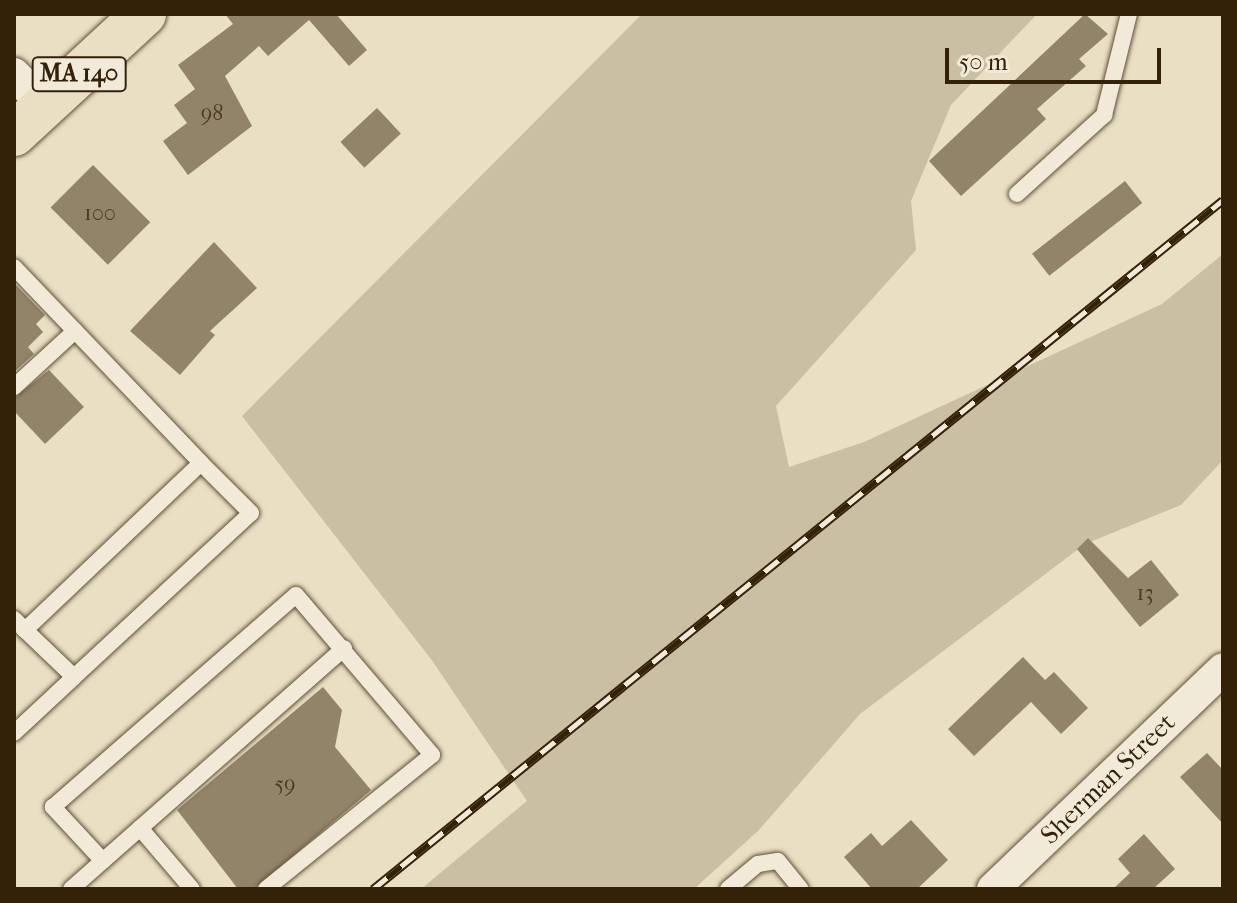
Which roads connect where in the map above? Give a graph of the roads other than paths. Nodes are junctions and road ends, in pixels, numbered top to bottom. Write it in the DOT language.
graph roads {
  1 [pos="144,14"];
  2 [pos="1129,14"];
  3 [pos="14,74"];
  4 [pos="29,120"];
  5 [pos="1017,194"];
  6 [pos="14,267"];
  7 [pos="75,331"];
  8 [pos="14,387"];
  9 [pos="201,463"];
  10 [pos="19,624"];
  11 [pos="344,648"];
  12 [pos="1223,669"];
  13 [pos="74,677"];
  14 [pos="14,733"];
  15 [pos="140,828"];
  16 [pos="103,861"];
  17 [pos="71,889"];
  18 [pos="192,889"];
  19 [pos="266,889"];
  20 [pos="728,889"];
  21 [pos="801,889"];
  22 [pos="993,889"];
  1 -- 4 [label="main road, MA 140"];
  2 -- 5 [label="lane"];
  3 -- 4 [label="street"];
  6 -- 7 [label="lane"];
  7 -- 8 [label="lane"];
  7 -- 9 [label="lane"];
  9 -- 10 [label="lane"];
  9 -- 13 [label="lane"];
  10 -- 13 [label="lane"];
  11 -- 15 [label="lane"];
  11 -- 16 [label="lane"];
  11 -- 19 [label="lane"];
  12 -- 22 [label="street, Sherman Street"];
  13 -- 14 [label="lane"];
  15 -- 16 [label="lane"];
  15 -- 18 [label="lane"];
  16 -- 17 [label="lane"];
  20 -- 21 [label="lane"];
}
